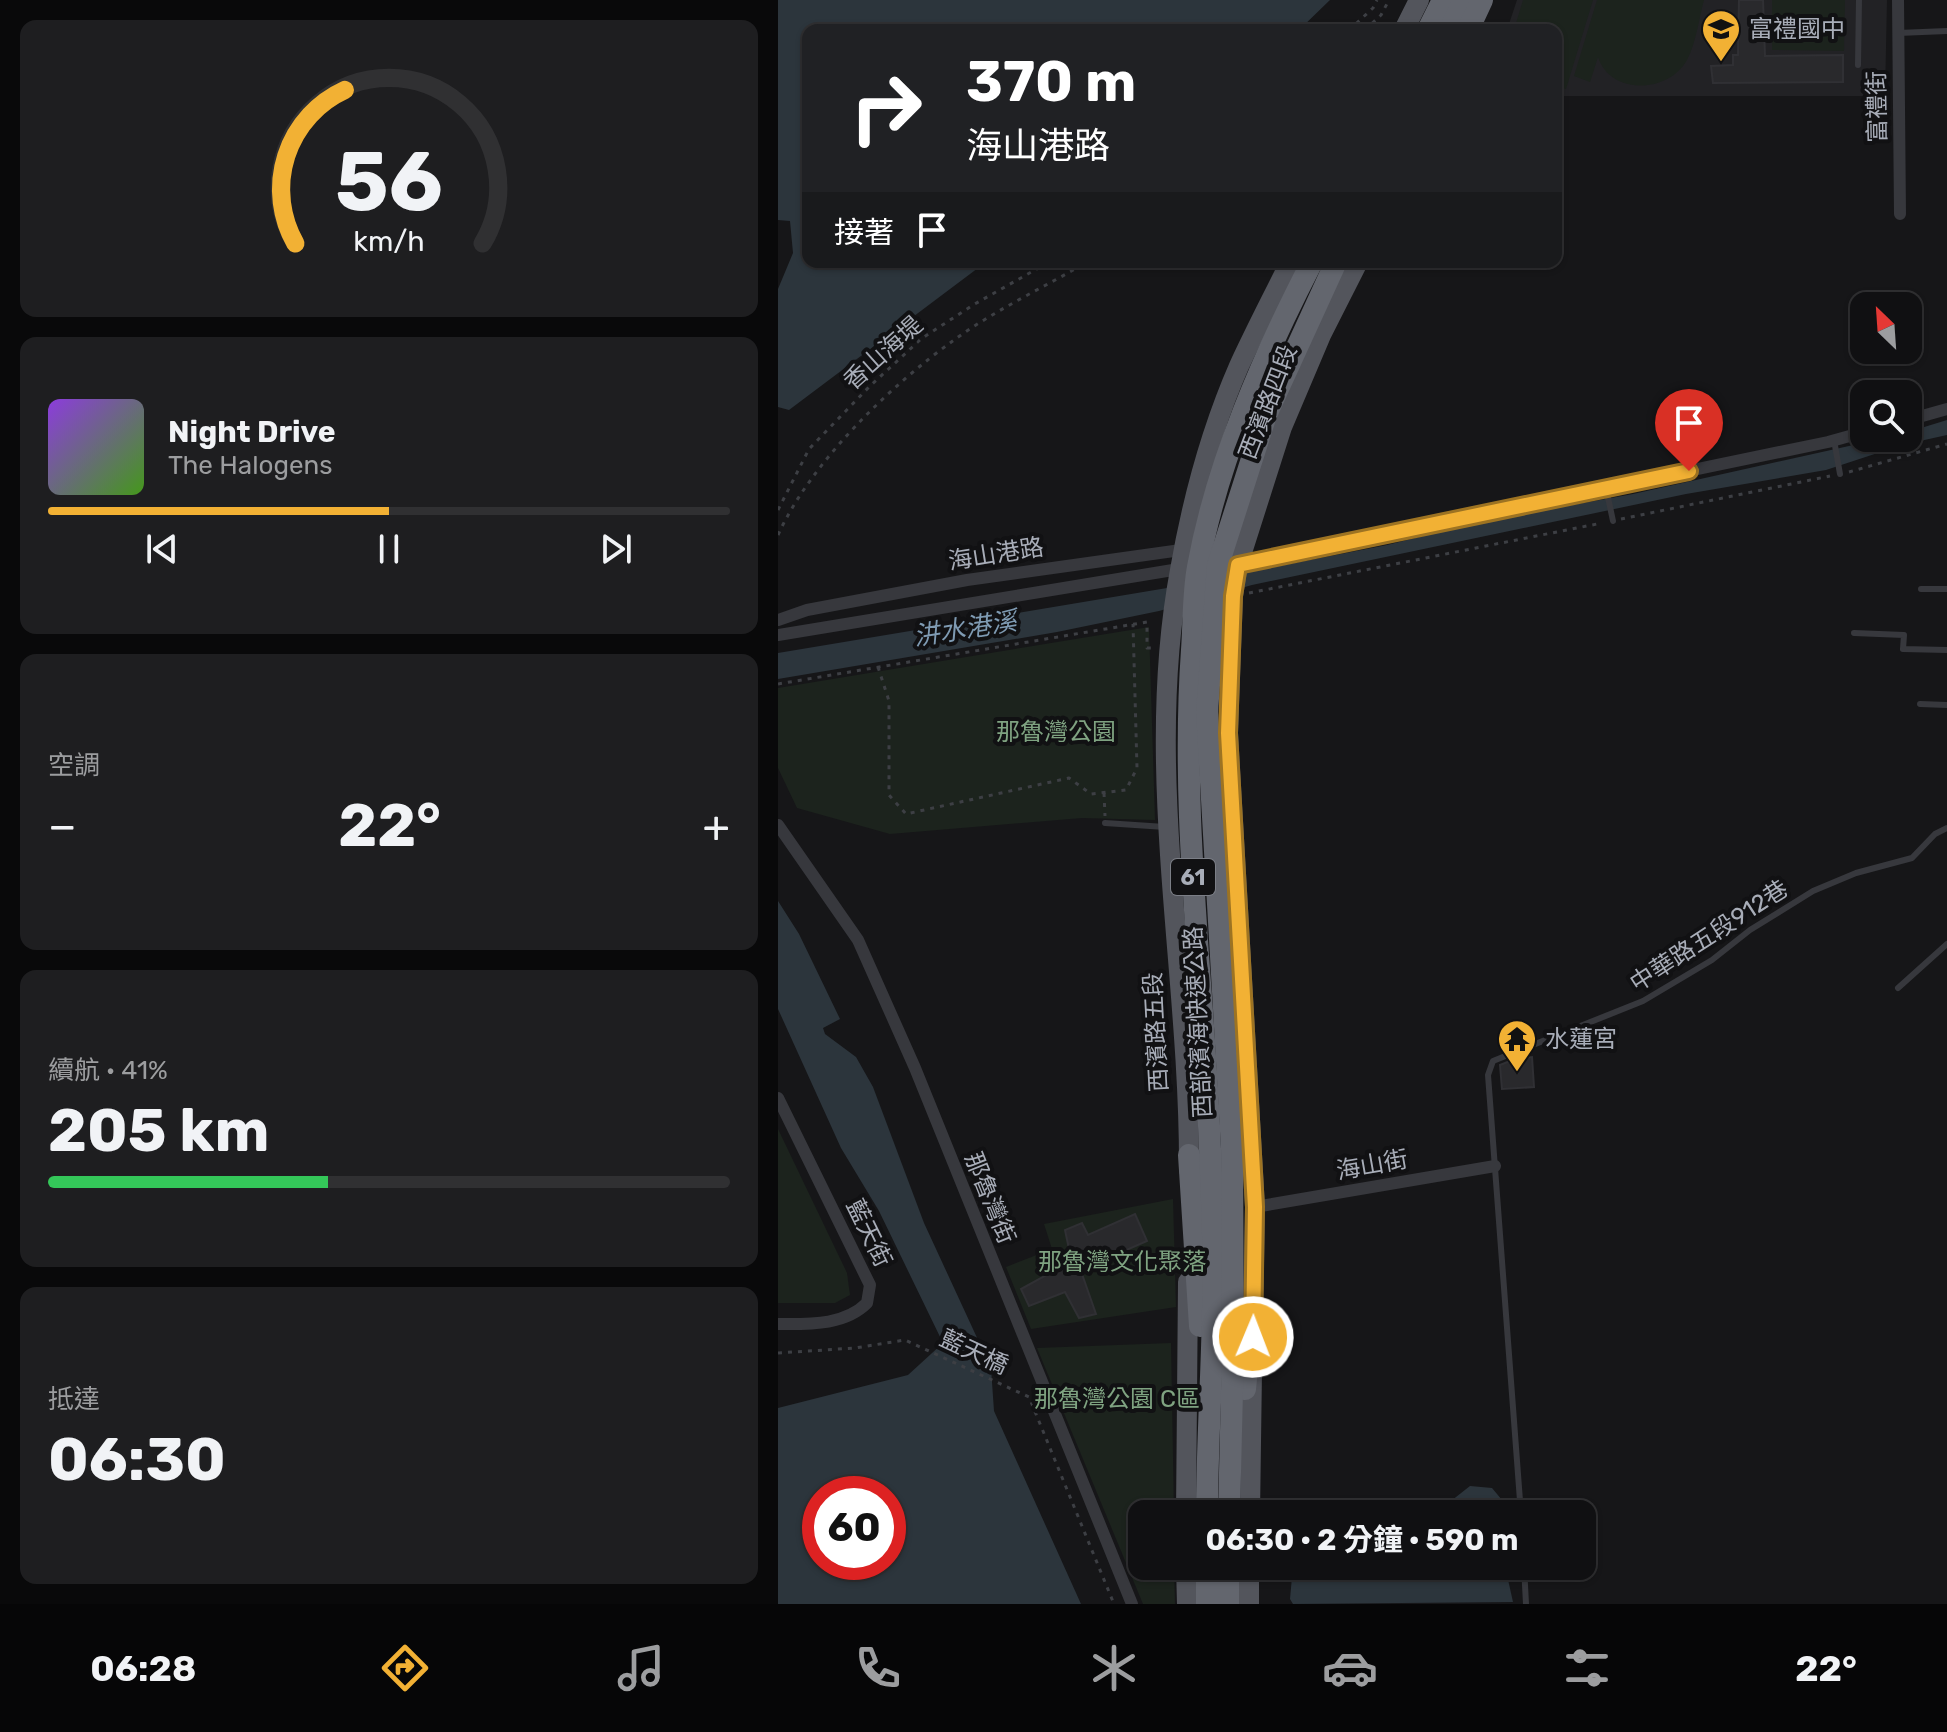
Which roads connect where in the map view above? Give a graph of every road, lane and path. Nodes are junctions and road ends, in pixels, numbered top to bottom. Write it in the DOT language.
graph roads {
  1 [pos="1377,0"];
  2 [pos="1389,0"];
  3 [pos="1419,0"];
  4 [pos="1443,0"];
  5 [pos="1464,0"];
  6 [pos="1485,0"];
  7 [pos="1859,0"];
  8 [pos="1898,0"];
  9 [pos="1356,24"];
  10 [pos="1371,24"];
  11 [pos="1407,24"];
  12 [pos="1431,24"];
  13 [pos="1453,24"];
  14 [pos="1473,24"];
  15 [pos="1947,31"];
  16 [pos="1898,33"];
  17 [pos="1858,65"];
  18 [pos="1900,214"];
  19 [pos="1038,268"];
  20 [pos="1077,268"];
  21 [pos="1287,268"];
  22 [pos="1309,268"];
  23 [pos="1333,268"];
  24 [pos="1355,268"];
  25 [pos="1947,409"];
  26 [pos="1922,416"];
  27 [pos="1850,436"];
  28 [pos="1834,440"];
  29 [pos="1947,444"];
  30 [pos="1840,474"];
  31 [pos="1606,488"];
  32 [pos="778,510"];
  33 [pos="1613,521"];
  34 [pos="778,535"];
  35 [pos="1203,561"];
  36 [pos="977,578"];
  37 [pos="1921,589"];
  38 [pos="1947,589"];
  39 [pos="1233,596"];
  40 [pos="978,600"];
  41 [pos="778,620"];
  42 [pos="1133,624"];
  43 [pos="1854,633"];
  44 [pos="778,635"];
  45 [pos="1160,648"];
  46 [pos="1947,650"];
  47 [pos="878,667"];
  48 [pos="778,684"];
  49 [pos="1920,704"];
  50 [pos="1947,705"];
  51 [pos="1104,793"];
  52 [pos="1105,823"];
  53 [pos="778,825"];
  54 [pos="1168,828"];
  55 [pos="1947,828"];
  56 [pos="1947,944"];
  57 [pos="1898,988"];
  58 [pos="778,1098"];
  59 [pos="1189,1155"];
  60 [pos="1495,1166"];
  61 [pos="1255,1207"];
  62 [pos="1253,1308"];
  63 [pos="778,1324"];
  64 [pos="778,1353"];
  65 [pos="1207,1437"];
  66 [pos="1186,1500"];
  67 [pos="1207,1500"];
  68 [pos="1231,1500"];
  69 [pos="1232,1500"];
  70 [pos="1250,1500"];
  71 [pos="1520,1500"];
  72 [pos="1186,1580"];
  73 [pos="1221,1580"];
  74 [pos="1228,1580"];
  75 [pos="1235,1580"];
  76 [pos="1525,1580"];
  77 [pos="1114,1604"];
  78 [pos="1132,1604"];
  79 [pos="1187,1604"];
  80 [pos="1207,1604"];
  81 [pos="1228,1604"];
  82 [pos="1249,1604"];
  83 [pos="1526,1604"];
  1 -- 9 [label="path"];
  2 -- 10 [label="path"];
  3 -- 11 [label="main road"];
  4 -- 12 [label="highway"];
  5 -- 13 [label="highway"];
  6 -- 14 [label="highway"];
  7 -- 17 [label="lane"];
  8 -- 16 [label="street, 富禮街"];
  15 -- 16 [label="lane"];
  16 -- 18 [label="street, 富禮街"];
  19 -- 32 [label="path, 香山海堤"];
  20 -- 34 [label="path"];
  21 -- 35 [label="main road, 西濱路四段 / 61"];
  22 -- 35 [label="highway, 西部濱海快速公路 / 61"];
  23 -- 35 [label="highway, 西部濱海快速公路 / 61"];
  24 -- 35 [label="main road, 西濱路四段 / 61"];
  25 -- 26 [label="street"];
  27 -- 28 [label="street, 海山港路"];
  28 -- 30 [label="lane"];
  28 -- 31 [label="street, 海山港路"];
  29 -- 30 [label="path"];
  30 -- 33 [label="path"];
  31 -- 33 [label="lane"];
  31 -- 35 [label="street, 海山港路"];
  33 -- 39 [label="path"];
  35 -- 36 [label="street, 海山港路"];
  35 -- 39 [label="main road, 61"];
  35 -- 40 [label="street, 海山港路"];
  35 -- 54 [label="main road, 西濱路五段 / 61"];
  35 -- 65 [label="highway, 西部濱海快速公路 / 61"];
  35 -- 68 [label="highway, 西部濱海快速公路 / 61"];
  36 -- 40 [label="street"];
  36 -- 41 [label="street, 海山港路"];
  37 -- 38 [label="lane"];
  39 -- 61 [label="main road, 61"];
  40 -- 44 [label="street, 海山港路"];
  42 -- 45 [label="path"];
  42 -- 47 [label="path"];
  42 -- 51 [label="path"];
  43 -- 46 [label="lane"];
  47 -- 48 [label="path"];
  47 -- 51 [label="path"];
  49 -- 50 [label="lane"];
  51 -- 52 [label="path"];
  52 -- 54 [label="lane"];
  53 -- 78 [label="street, 那魯灣街"];
  54 -- 59 [label="main road, 西濱路五段 / 61"];
  55 -- 60 [label="lane, 中華路五段912巷"];
  56 -- 57 [label="lane"];
  58 -- 63 [label="street, 藍天街"];
  59 -- 65 [label="highway"];
  59 -- 66 [label="main road, 西濱路五段 / 61"];
  60 -- 61 [label="street, 海山街"];
  60 -- 71 [label="lane"];
  61 -- 62 [label="main road, 61"];
  62 -- 69 [label="highway"];
  62 -- 70 [label="main road, 61"];
  64 -- 77 [label="path, 藍天橋"];
  65 -- 67 [label="highway, 西部濱海快速公路 / 61"];
  72 -- 79 [label="main road"];
  73 -- 80 [label="highway"];
  74 -- 81 [label="highway"];
  75 -- 82 [label="main road"];
  76 -- 83 [label="lane"];
}
